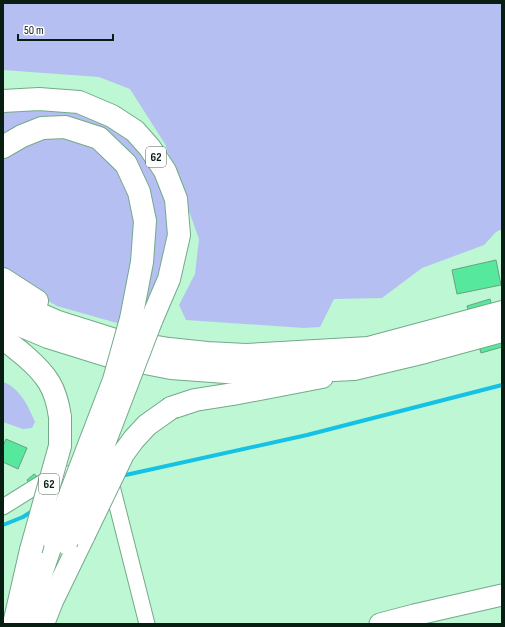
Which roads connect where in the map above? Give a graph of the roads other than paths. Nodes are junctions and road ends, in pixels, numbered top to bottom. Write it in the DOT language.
graph roads {
  1 [pos="3,101"];
  2 [pos="3,147"];
  3 [pos="3,279"];
  4 [pos="3,298"];
  5 [pos="502,312"];
  6 [pos="3,318"];
  7 [pos="141,320"];
  8 [pos="502,331"];
  9 [pos="3,339"];
  10 [pos="115,340"];
  11 [pos="354,369"];
  12 [pos="3,507"];
  13 [pos="68,539"];
  14 [pos="502,595"];
  15 [pos="14,624"];
  16 [pos="24,624"];
  17 [pos="36,624"];
  18 [pos="44,624"];
  19 [pos="147,624"];
  20 [pos="380,624"];
  1 -- 7 [label="main road, 62"];
  2 -- 7 [label="main road"];
  3 -- 10 [label="main road"];
  4 -- 10 [label="main road"];
  5 -- 10 [label="main road"];
  6 -- 11 [label="main road"];
  7 -- 13 [label="main road, bridge"];
  8 -- 11 [label="main road"];
  9 -- 15 [label="main road, 62, bridge"];
  11 -- 13 [label="main road, bridge"];
  12 -- 19 [label="street"];
  13 -- 16 [label="main road"];
  13 -- 17 [label="main road"];
  13 -- 18 [label="main road"];
  14 -- 20 [label="street"];
}
